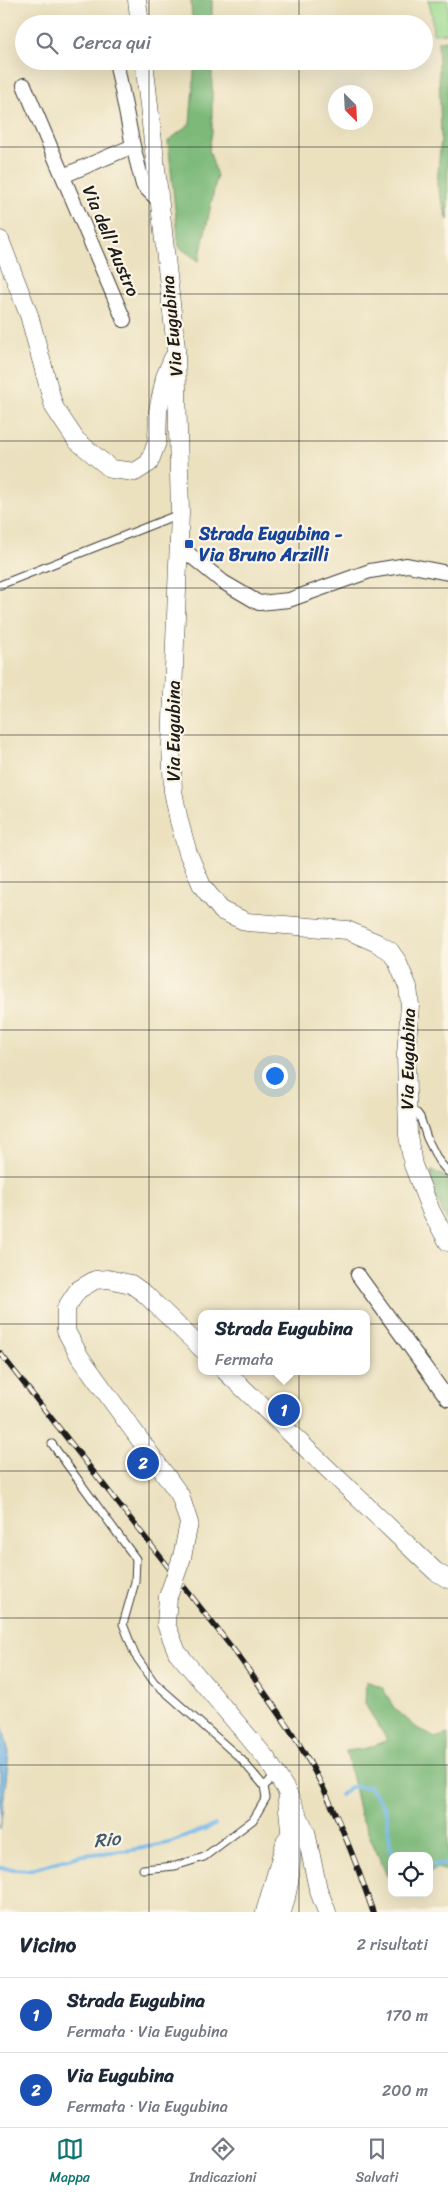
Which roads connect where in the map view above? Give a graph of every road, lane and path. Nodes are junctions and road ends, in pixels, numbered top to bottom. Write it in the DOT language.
graph roads {
  1 [pos="137,0"];
  2 [pos="139,15"];
  3 [pos="118,70"];
  4 [pos="145,70"];
  5 [pos="24,85"];
  6 [pos="133,146"];
  7 [pos="63,176"];
  8 [pos="160,200"];
  9 [pos="0,240"];
  10 [pos="124,320"];
  11 [pos="176,348"];
  12 [pos="180,514"];
  13 [pos="179,546"];
  14 [pos="448,573"];
  15 [pos="0,584"];
  16 [pos="406,1110"];
  17 [pos="448,1172"];
  18 [pos="448,1242"];
  19 [pos="358,1275"];
  20 [pos="198,1345"];
  21 [pos="229,1375"];
  22 [pos="448,1399"];
  23 [pos="52,1444"];
  24 [pos="448,1579"];
  25 [pos="276,1783"];
  26 [pos="290,1828"];
  27 [pos="143,1869"];
  28 [pos="265,1912"];
  29 [pos="282,1912"];
  30 [pos="327,1912"];
  1 -- 2 [label="street"];
  3 -- 6 [label="street"];
  4 -- 8 [label="street, Via Eugubina"];
  5 -- 7 [label="street, Via dell'Austro"];
  6 -- 7 [label="street, Via dell'Austro"];
  6 -- 8 [label="street"];
  7 -- 10 [label="street, Via dell'Austro"];
  8 -- 11 [label="street, Via Eugubina"];
  9 -- 11 [label="street"];
  11 -- 12 [label="street, Via Eugubina"];
  12 -- 13 [label="street, Via Eugubina"];
  12 -- 15 [label="lane"];
  13 -- 14 [label="street"];
  13 -- 16 [label="street, Via Eugubina"];
  16 -- 17 [label="lane"];
  16 -- 18 [label="street, Via Eugubina"];
  19 -- 22 [label="street"];
  20 -- 25 [label="street, bridge"];
  21 -- 24 [label="street"];
  23 -- 25 [label="lane"];
  25 -- 26 [label="street"];
  25 -- 27 [label="lane"];
  25 -- 30 [label="street"];
  26 -- 28 [label="street"];
  26 -- 29 [label="street"];
}
